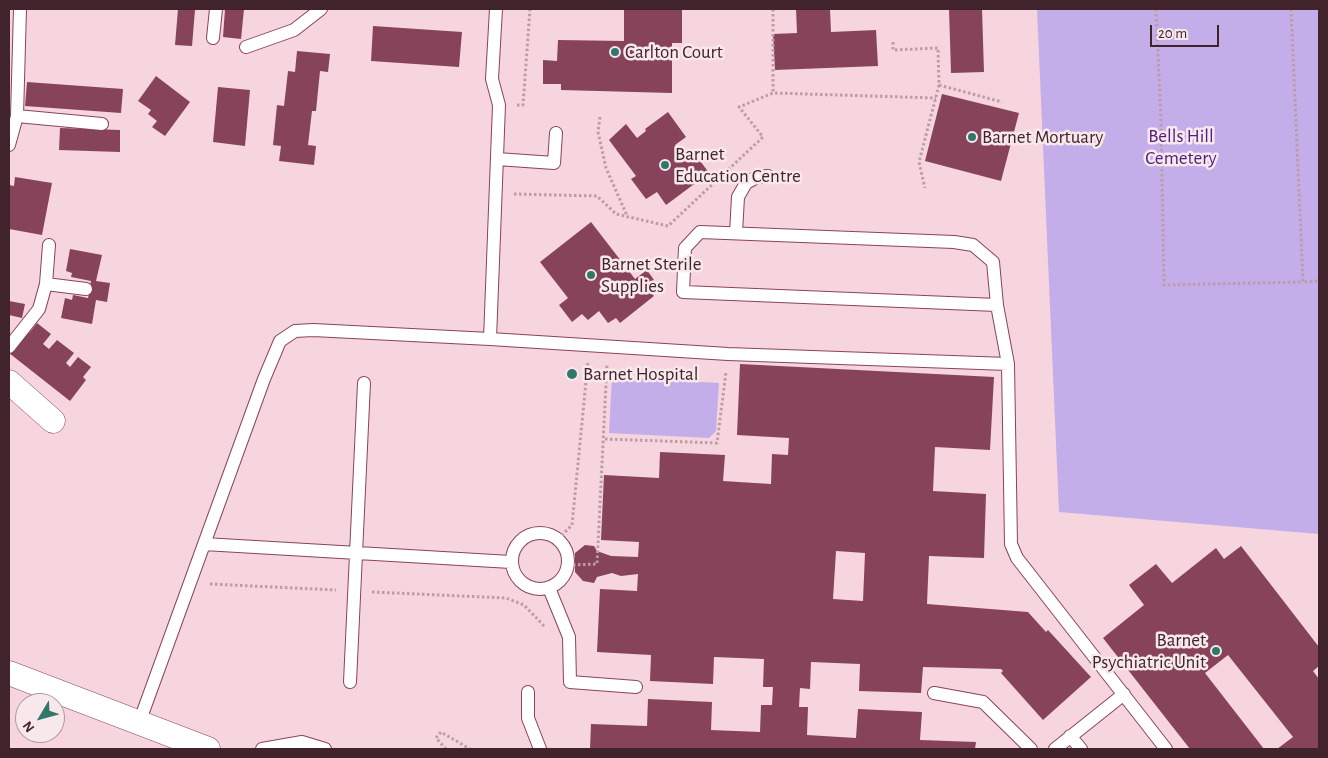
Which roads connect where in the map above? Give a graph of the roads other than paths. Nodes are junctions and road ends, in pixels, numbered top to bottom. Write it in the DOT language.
graph roads {
  1 [pos="20,9"];
  2 [pos="216,9"];
  3 [pos="321,9"];
  4 [pos="496,9"];
  5 [pos="213,38"];
  6 [pos="246,47"];
  7 [pos="17,116"];
  8 [pos="102,124"];
  9 [pos="556,133"];
  10 [pos="9,144"];
  11 [pos="497,159"];
  12 [pos="768,176"];
  13 [pos="736,233"];
  14 [pos="50,246"];
  15 [pos="46,284"];
  16 [pos="86,289"];
  17 [pos="997,305"];
  18 [pos="490,339"];
  19 [pos="9,347"];
  20 [pos="1008,364"];
  21 [pos="9,382"];
  22 [pos="364,383"];
  23 [pos="53,421"];
  24 [pos="204,544"];
  25 [pos="356,552"];
  26 [pos="511,562"];
  27 [pos="549,588"];
  28 [pos="9,673"];
  29 [pos="350,682"];
  30 [pos="636,687"];
  31 [pos="528,692"];
  32 [pos="934,693"];
  33 [pos="1124,694"];
  34 [pos="139,723"];
  35 [pos="1070,736"];
  36 [pos="208,749"];
  37 [pos="262,749"];
  38 [pos="325,749"];
  39 [pos="540,749"];
  40 [pos="1031,749"];
  41 [pos="1054,749"];
  42 [pos="1081,749"];
  43 [pos="1164,749"];
  1 -- 7 [label="lane"];
  2 -- 5 [label="lane"];
  3 -- 6 [label="lane"];
  4 -- 11 [label="lane"];
  7 -- 8 [label="lane"];
  7 -- 10 [label="lane"];
  9 -- 11 [label="lane"];
  11 -- 18 [label="lane"];
  12 -- 13 [label="lane"];
  13 -- 17 [label="lane"];
  13 -- 17 [label="lane"];
  14 -- 15 [label="lane"];
  15 -- 16 [label="lane"];
  15 -- 19 [label="lane"];
  17 -- 20 [label="lane"];
  18 -- 20 [label="lane"];
  18 -- 24 [label="lane"];
  20 -- 33 [label="lane"];
  21 -- 23 [label="street"];
  22 -- 25 [label="lane"];
  24 -- 25 [label="lane"];
  24 -- 34 [label="lane"];
  25 -- 26 [label="lane"];
  25 -- 29 [label="lane"];
  26 -- 27 [label="lane"];
  26 -- 27 [label="lane"];
  27 -- 30 [label="lane"];
  28 -- 34 [label="street"];
  31 -- 39 [label="lane"];
  32 -- 40 [label="lane"];
  33 -- 35 [label="lane"];
  33 -- 43 [label="lane"];
  34 -- 36 [label="street"];
  35 -- 41 [label="lane"];
  35 -- 42 [label="lane"];
  37 -- 38 [label="lane"];
}
